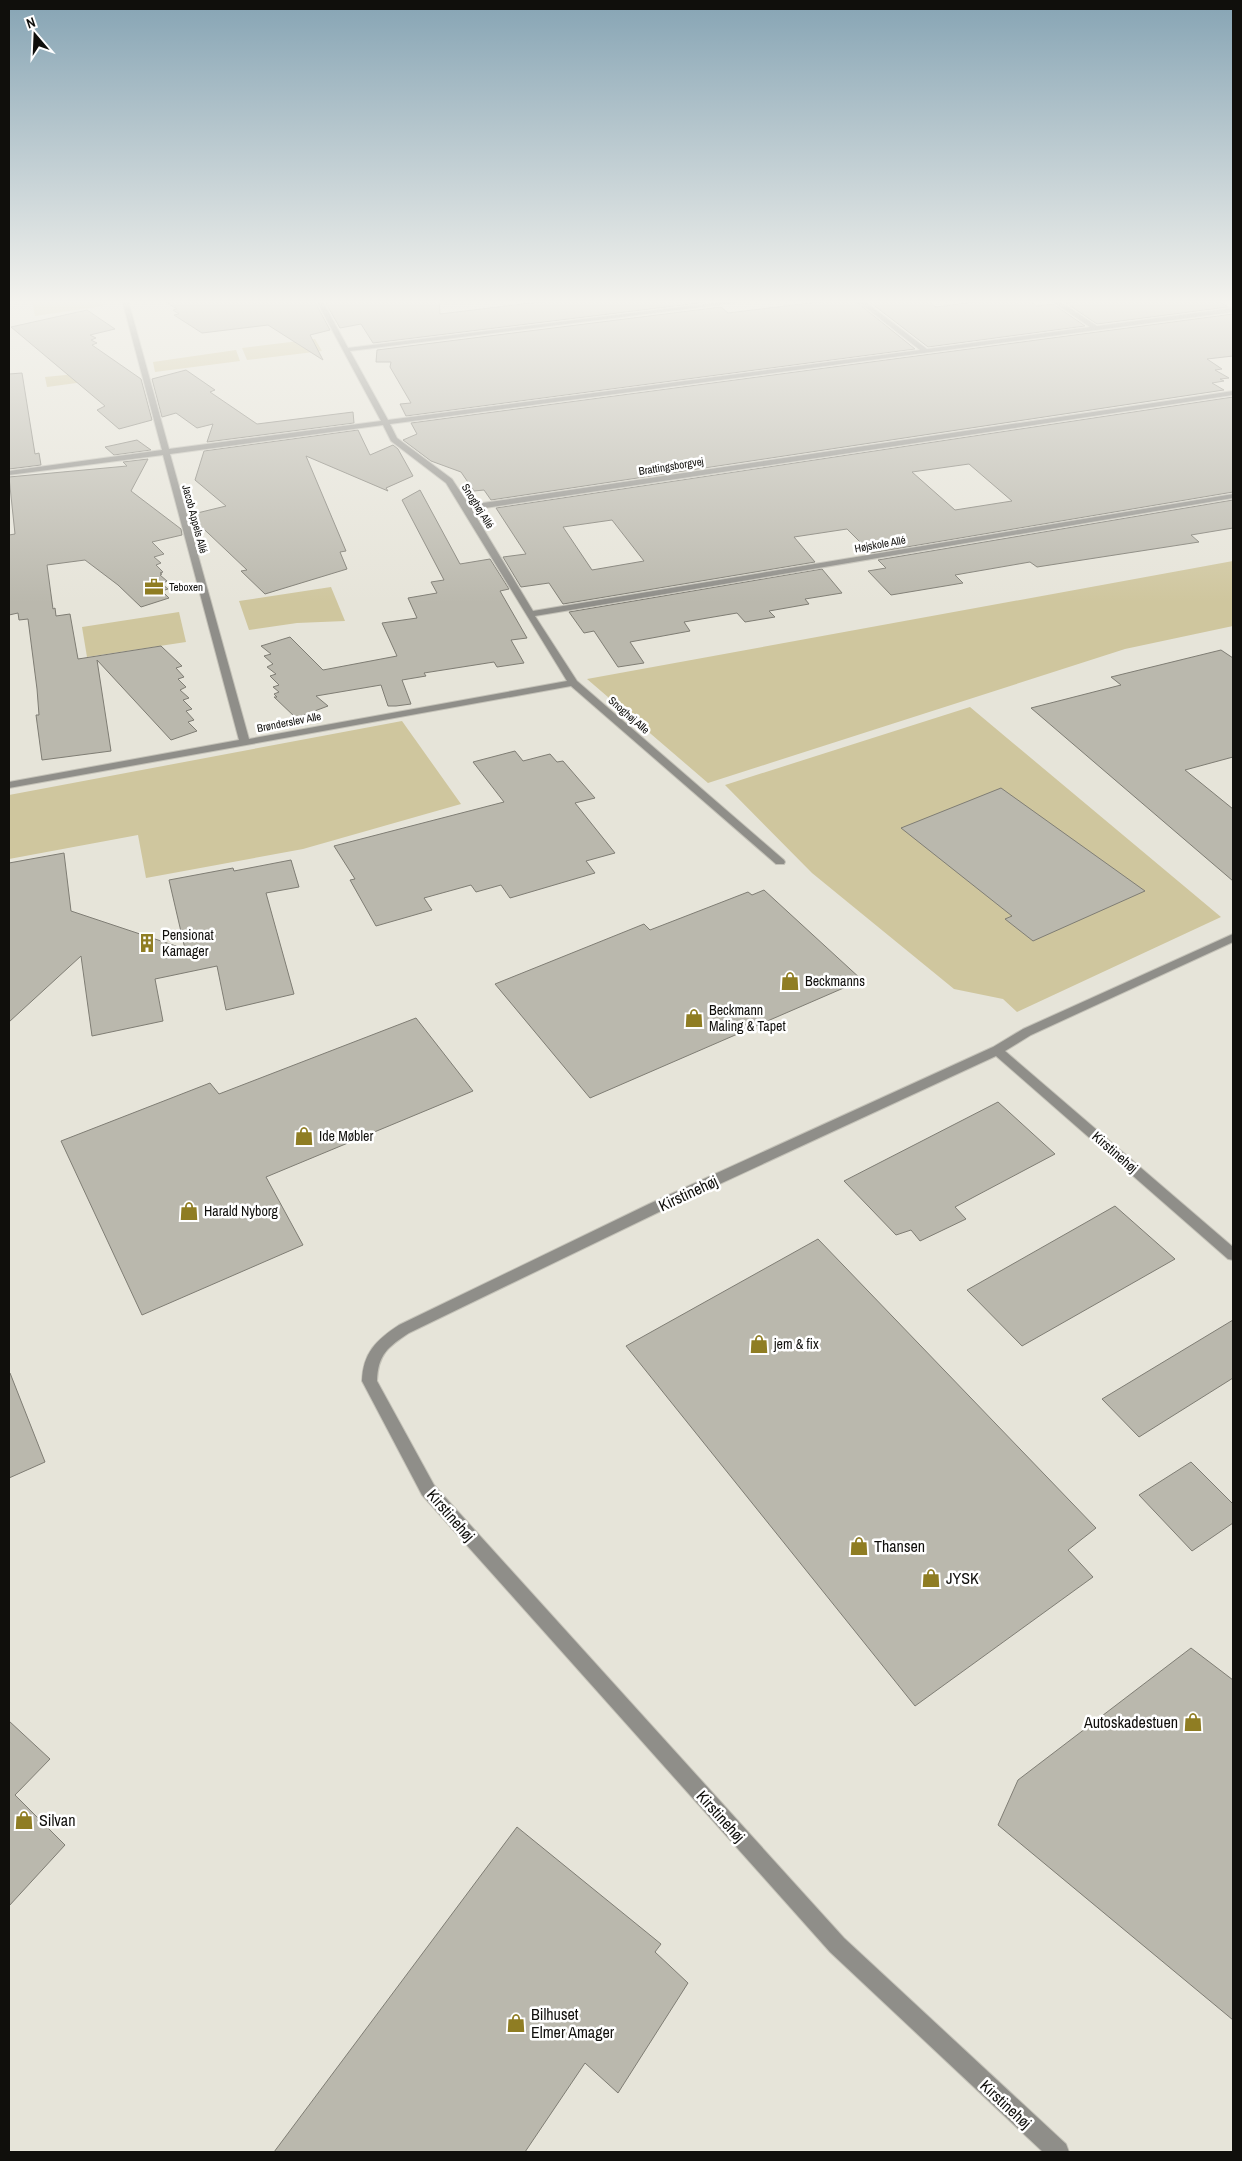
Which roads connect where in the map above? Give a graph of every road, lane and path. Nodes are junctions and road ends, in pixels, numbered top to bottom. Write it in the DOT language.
graph roads {
  1 [pos="152,401"];
  2 [pos="373,401"];
  3 [pos="549,401"];
  4 [pos="1181,401"];
  5 [pos="385,423"];
  6 [pos="165,452"];
  7 [pos="9,473"];
  8 [pos="1233,496"];
  9 [pos="468,508"];
  10 [pos="496,558"];
  11 [pos="530,614"];
  12 [pos="573,684"];
  13 [pos="244,743"];
  14 [pos="9,785"];
  15 [pos="780,862"];
  16 [pos="1233,938"];
  17 [pos="997,1050"];
  18 [pos="1233,1255"];
  19 [pos="1058,2152"];
  1 -- 6 [label="street, Jacob Appels Allé"];
  2 -- 5 [label="street, Snoghøj Allé"];
  3 -- 5 [label="street"];
  4 -- 9 [label="street, Brattingsborgvej"];
  5 -- 6 [label="street"];
  5 -- 9 [label="street, Snoghøj Allé"];
  6 -- 7 [label="street"];
  6 -- 13 [label="street, Jacob Appels Allé"];
  8 -- 11 [label="street, Højskole Allé"];
  9 -- 10 [label="street, Snoghøj Allé"];
  10 -- 11 [label="street, Snoghøj Alle"];
  11 -- 12 [label="street, Snoghøj Alle"];
  12 -- 13 [label="street, Brønderslev Alle"];
  12 -- 15 [label="street, Snoghøj Alle"];
  13 -- 14 [label="street, Brønderslev Alle"];
  16 -- 17 [label="street, Kirstinehøj"];
  17 -- 18 [label="street, Kirstinehøj"];
  17 -- 19 [label="street, Kirstinehøj"];
}
